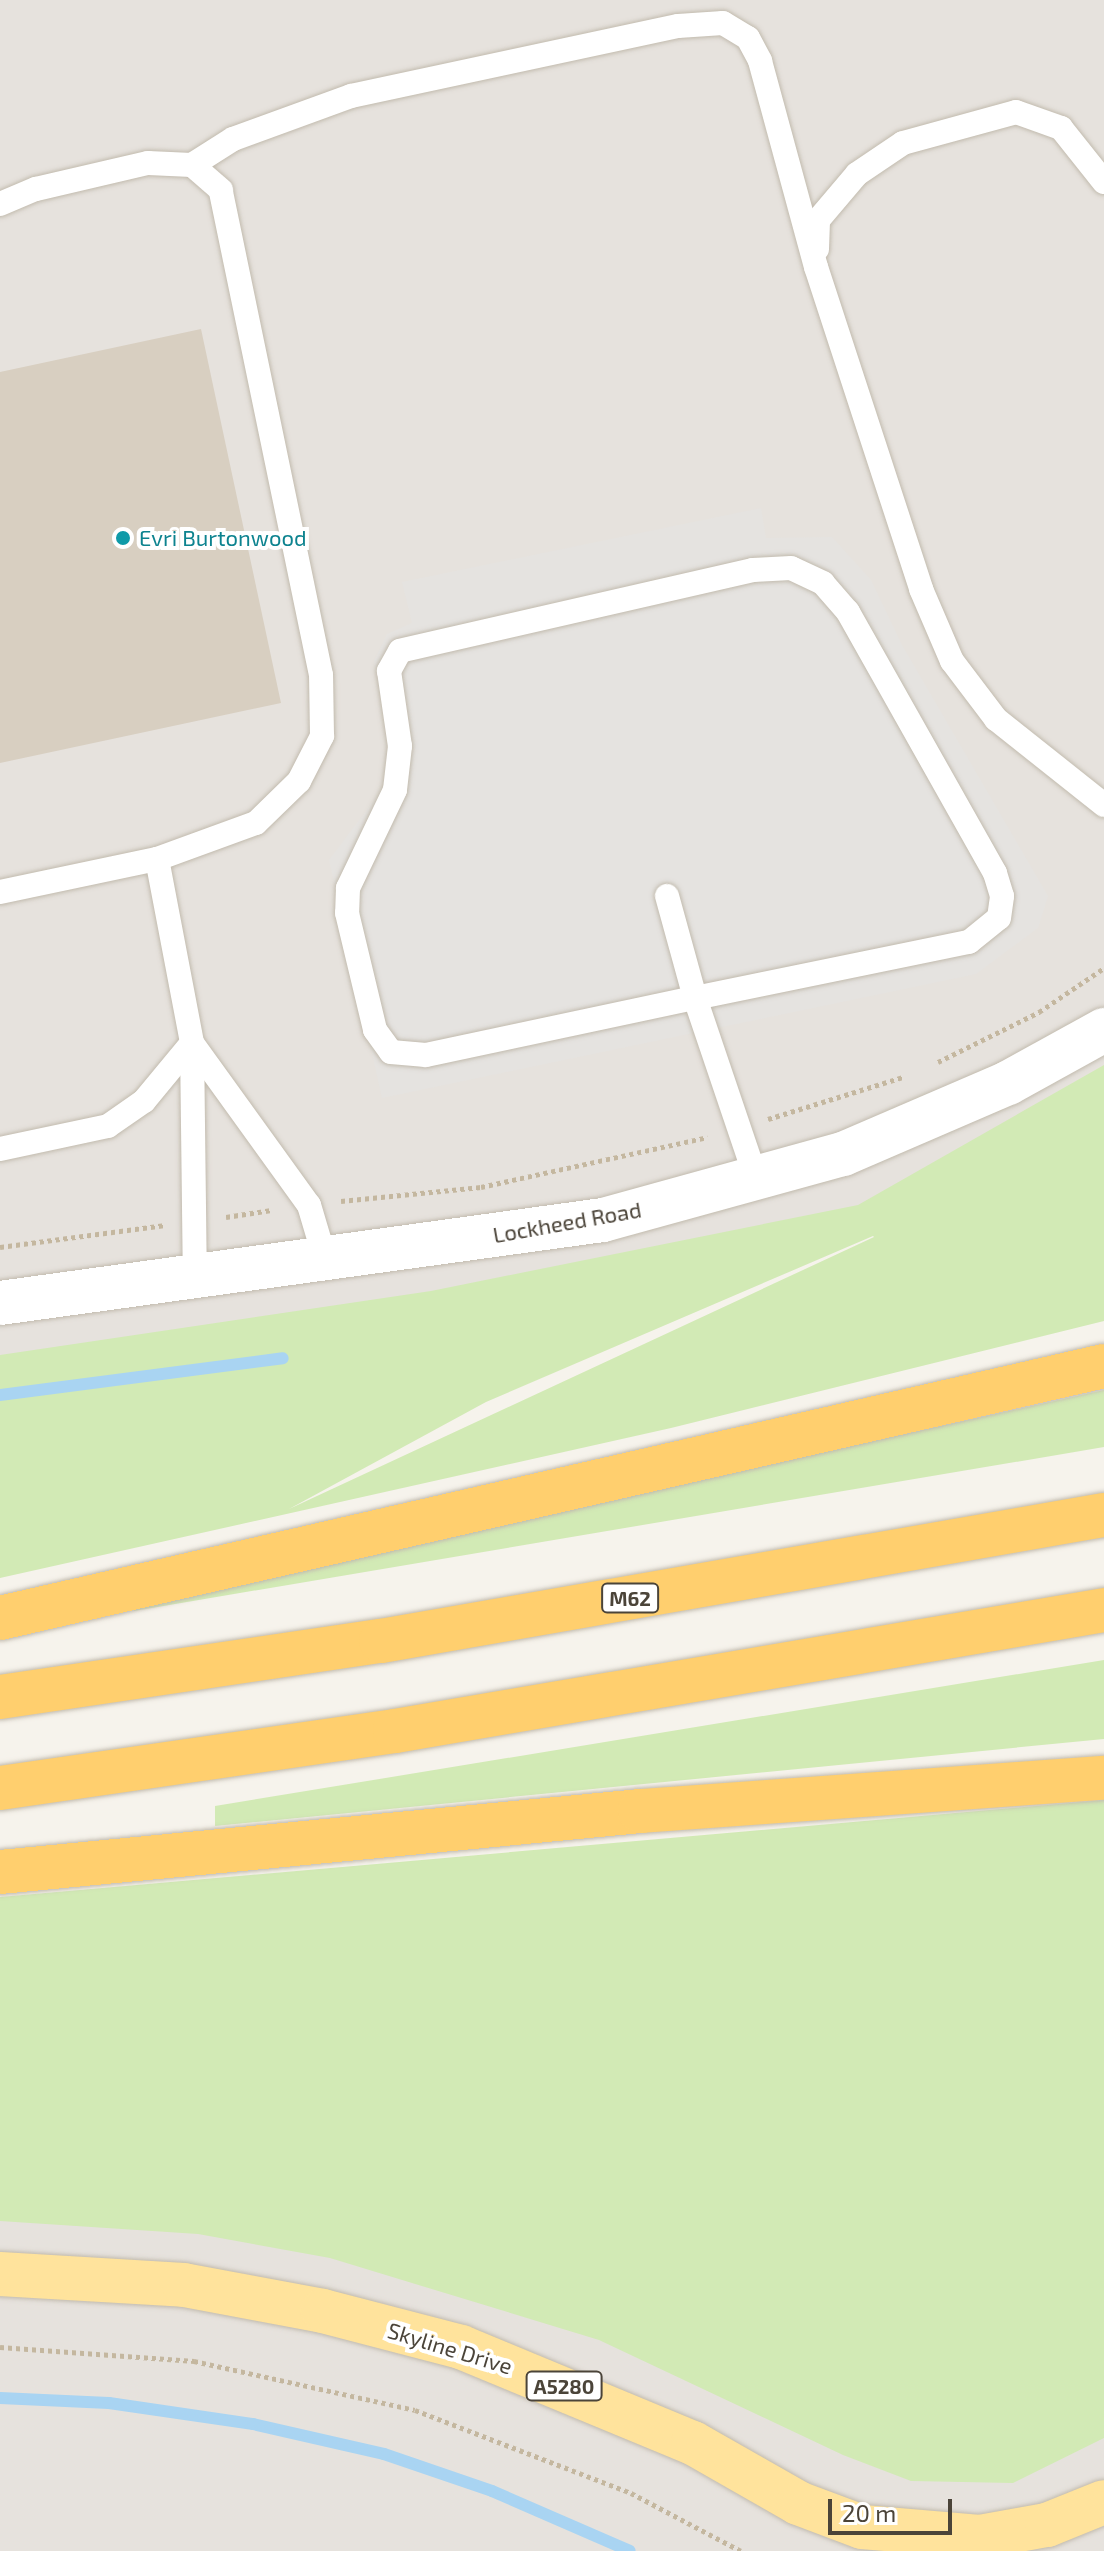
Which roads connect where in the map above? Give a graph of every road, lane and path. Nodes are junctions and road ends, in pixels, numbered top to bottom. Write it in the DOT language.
graph roads {
  1 [pos="192,165"];
  2 [pos="1104,182"];
  3 [pos="0,204"];
  4 [pos="816,267"];
  5 [pos="1104,805"];
  6 [pos="157,859"];
  7 [pos="0,892"];
  8 [pos="667,896"];
  9 [pos="1104,968"];
  10 [pos="695,998"];
  11 [pos="1104,1030"];
  12 [pos="192,1043"];
  13 [pos="930,1067"];
  14 [pos="916,1074"];
  15 [pos="770,1118"];
  16 [pos="703,1138"];
  17 [pos="0,1149"];
  18 [pos="756,1178"];
  19 [pos="309,1205"];
  20 [pos="193,1221"];
  21 [pos="0,1247"];
  22 [pos="325,1259"];
  23 [pos="195,1277"];
  24 [pos="0,1303"];
  25 [pos="1104,1366"];
  26 [pos="1104,1515"];
  27 [pos="1104,1610"];
  28 [pos="0,1618"];
  29 [pos="0,1697"];
  30 [pos="1104,1778"];
  31 [pos="0,1788"];
  32 [pos="0,1872"];
  33 [pos="0,2274"];
  34 [pos="0,2347"];
  35 [pos="1104,2502"];
  36 [pos="741,2551"];
  1 -- 3 [label="lane"];
  1 -- 4 [label="lane"];
  1 -- 6 [label="lane"];
  2 -- 4 [label="lane"];
  4 -- 5 [label="lane"];
  6 -- 7 [label="lane"];
  6 -- 12 [label="lane"];
  8 -- 10 [label="lane"];
  9 -- 13 [label="path"];
  10 -- 10 [label="lane"];
  10 -- 18 [label="lane"];
  11 -- 18 [label="street, Lockheed Road"];
  12 -- 17 [label="lane"];
  12 -- 19 [label="lane"];
  12 -- 20 [label="lane"];
  14 -- 15 [label="path"];
  16 -- 19 [label="path"];
  18 -- 22 [label="street, Lockheed Road"];
  19 -- 20 [label="path"];
  19 -- 22 [label="lane"];
  20 -- 21 [label="path"];
  20 -- 23 [label="lane"];
  22 -- 23 [label="street, Lockheed Road"];
  23 -- 24 [label="street, Lockheed Road"];
  25 -- 28 [label="highway"];
  26 -- 29 [label="highway, M62"];
  27 -- 31 [label="highway"];
  30 -- 32 [label="highway"];
  33 -- 35 [label="main road, Skyline Drive / A5280"];
  34 -- 36 [label="path"];
}
